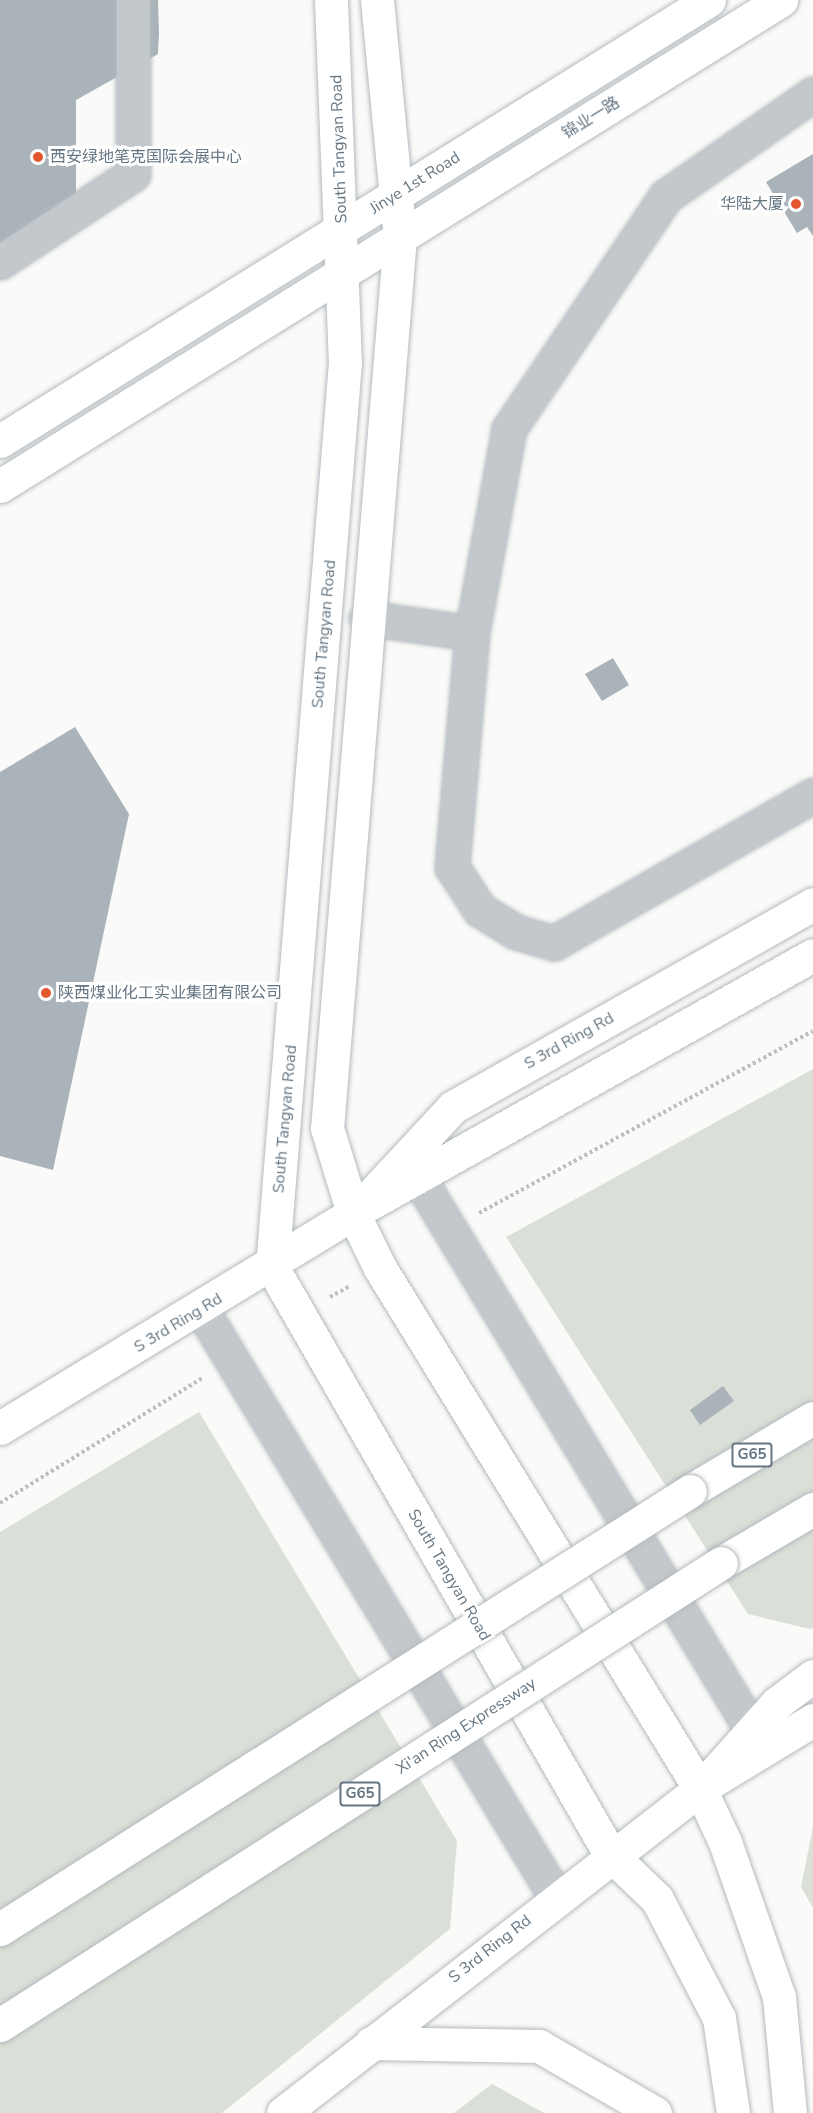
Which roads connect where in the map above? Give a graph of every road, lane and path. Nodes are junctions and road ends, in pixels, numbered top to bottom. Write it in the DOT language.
graph roads {
  1 [pos="134,0"];
  2 [pos="331,0"];
  3 [pos="377,0"];
  4 [pos="709,0"];
  5 [pos="781,0"];
  6 [pos="813,94"];
  7 [pos="396,195"];
  8 [pos="342,228"];
  9 [pos="400,237"];
  10 [pos="0,262"];
  11 [pos="343,269"];
  12 [pos="0,441"];
  13 [pos="0,486"];
  14 [pos="366,618"];
  15 [pos="472,633"];
  16 [pos="813,795"];
  17 [pos="813,904"];
  18 [pos="813,955"];
  19 [pos="418,1177"];
  20 [pos="353,1213"];
  21 [pos="272,1267"];
  22 [pos="201,1309"];
  23 [pos="813,1418"];
  24 [pos="0,1428"];
  25 [pos="813,1509"];
  26 [pos="813,1676"];
  27 [pos="813,1720"];
  28 [pos="752,1730"];
  29 [pos="700,1789"];
  30 [pos="610,1854"];
  31 [pos="556,1897"];
  32 [pos="0,1929"];
  33 [pos="0,2025"];
  34 [pos="371,2043"];
  35 [pos="801,2065"];
  36 [pos="283,2113"];
  37 [pos="655,2113"];
  38 [pos="733,2113"];
  39 [pos="790,2113"];
  1 -- 10 [label="street"];
  2 -- 8 [label="main road, South Tangyan Road"];
  3 -- 7 [label="main road"];
  4 -- 7 [label="main road, Jinye 1st Road"];
  5 -- 9 [label="main road, 锦业一路"];
  6 -- 15 [label="street"];
  7 -- 8 [label="main road, Jinye 1st Road"];
  7 -- 9 [label="main road"];
  8 -- 11 [label="main road, South Tangyan Road"];
  8 -- 12 [label="main road, Jinye 1st Road"];
  9 -- 11 [label="main road"];
  9 -- 14 [label="main road"];
  11 -- 13 [label="main road"];
  11 -- 21 [label="main road, South Tangyan Road"];
  14 -- 15 [label="street"];
  14 -- 20 [label="main road"];
  15 -- 16 [label="street"];
  17 -- 20 [label="main road, S 3rd Ring Rd"];
  18 -- 19 [label="main road, S 3rd Ring Rd"];
  19 -- 20 [label="main road, S 3rd Ring Rd"];
  19 -- 28 [label="street"];
  20 -- 21 [label="main road, S 3rd Ring Rd"];
  20 -- 29 [label="main road"];
  21 -- 22 [label="main road, S 3rd Ring Rd"];
  21 -- 30 [label="main road, South Tangyan Road"];
  22 -- 24 [label="main road, S 3rd Ring Rd"];
  22 -- 31 [label="street"];
  23 -- 32 [label="main road, G65, bridge"];
  25 -- 33 [label="main road, Xi'an Ring Expressway / G65, bridge"];
  26 -- 28 [label="main road, S 3rd Ring Rd"];
  27 -- 29 [label="main road, S 3rd Ring Rd"];
  28 -- 29 [label="main road, S 3rd Ring Rd"];
  29 -- 30 [label="main road, S 3rd Ring Rd"];
  29 -- 35 [label="main road"];
  30 -- 31 [label="main road, S 3rd Ring Rd"];
  30 -- 38 [label="main road, South Tangyan Road"];
  31 -- 34 [label="main road, S 3rd Ring Rd"];
  34 -- 36 [label="main road, S 3rd Ring Rd"];
  34 -- 37 [label="main road"];
  35 -- 39 [label="main road"];
}
